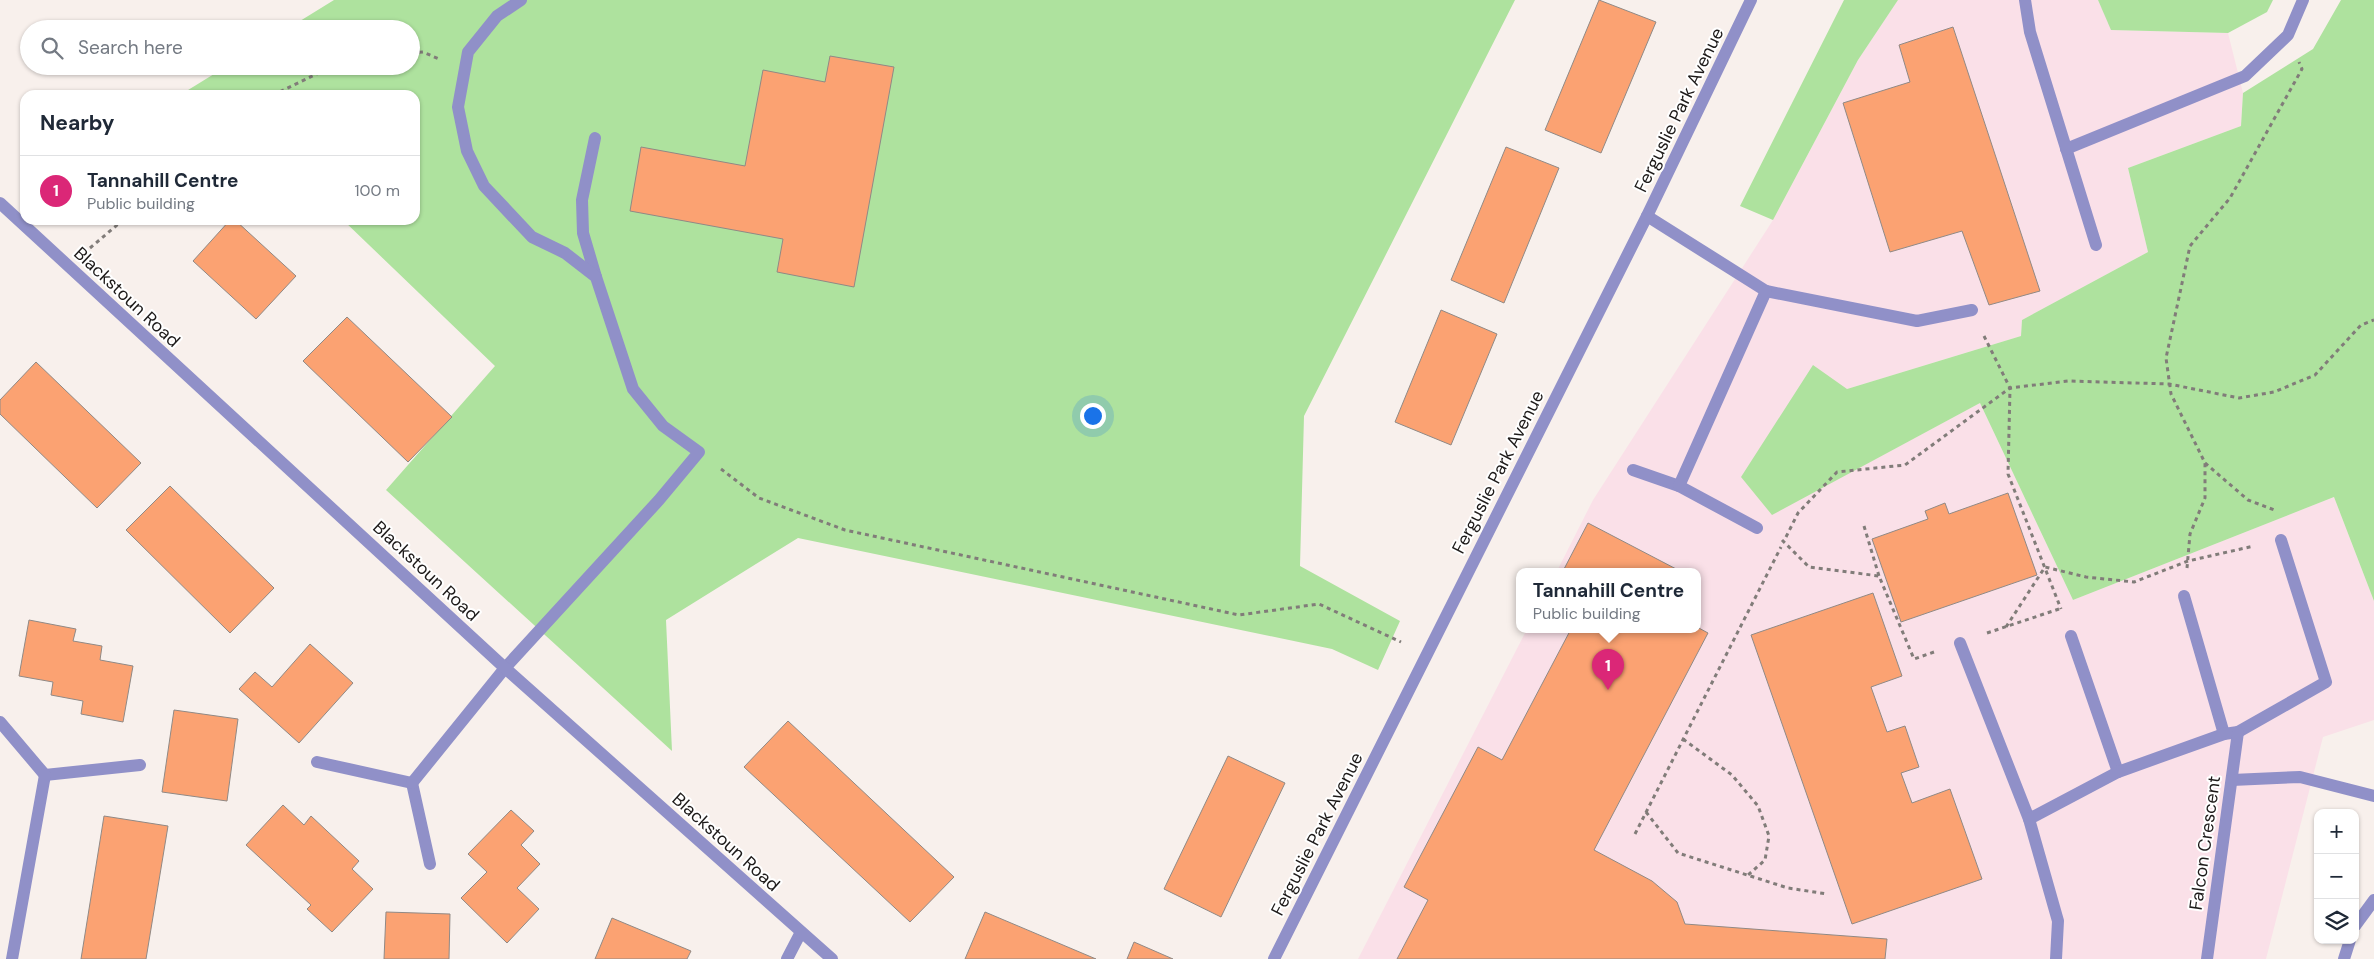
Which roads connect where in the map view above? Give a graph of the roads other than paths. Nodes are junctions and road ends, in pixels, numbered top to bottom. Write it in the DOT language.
graph roads {
  1 [pos="521,0"];
  2 [pos="1751,0"];
  3 [pos="2025,0"];
  4 [pos="2303,0"];
  5 [pos="595,138"];
  6 [pos="2066,149"];
  7 [pos="0,203"];
  8 [pos="1647,216"];
  9 [pos="20,222"];
  10 [pos="24,225"];
  11 [pos="2096,245"];
  12 [pos="596,277"];
  13 [pos="1766,291"];
  14 [pos="1972,310"];
  15 [pos="1633,470"];
  16 [pos="1679,486"];
  17 [pos="1757,528"];
  18 [pos="2281,540"];
  19 [pos="2184,596"];
  20 [pos="2071,636"];
  21 [pos="1960,643"];
  22 [pos="505,668"];
  23 [pos="0,722"];
  24 [pos="2238,732"];
  25 [pos="2224,734"];
  26 [pos="317,762"];
  27 [pos="140,764"];
  28 [pos="2118,772"];
  29 [pos="45,776"];
  30 [pos="2232,780"];
  31 [pos="412,783"];
  32 [pos="2374,796"];
  33 [pos="2029,819"];
  34 [pos="430,864"];
  35 [pos="2374,900"];
  36 [pos="2359,921"];
  37 [pos="801,932"];
  38 [pos="2349,944"];
  39 [pos="12,959"];
  40 [pos="787,959"];
  41 [pos="832,959"];
  42 [pos="1274,959"];
  43 [pos="2056,959"];
  44 [pos="2207,959"];
  45 [pos="2344,959"];
  1 -- 12 [label="street"];
  2 -- 8 [label="street, Ferguslie Park Avenue"];
  3 -- 6 [label="street"];
  4 -- 6 [label="street"];
  5 -- 12 [label="street"];
  6 -- 11 [label="street"];
  7 -- 9 [label="street, Blackstoun Road"];
  8 -- 13 [label="street"];
  8 -- 42 [label="street, Ferguslie Park Avenue"];
  10 -- 22 [label="street, Blackstoun Road"];
  12 -- 22 [label="street"];
  13 -- 14 [label="street"];
  13 -- 16 [label="street"];
  15 -- 16 [label="street"];
  16 -- 17 [label="street"];
  18 -- 24 [label="street"];
  19 -- 25 [label="street"];
  20 -- 28 [label="street"];
  21 -- 33 [label="street"];
  22 -- 31 [label="street"];
  22 -- 37 [label="street, Blackstoun Road"];
  23 -- 29 [label="street"];
  24 -- 25 [label="street"];
  24 -- 30 [label="street, Falcon Crescent"];
  25 -- 28 [label="street"];
  26 -- 31 [label="street"];
  27 -- 29 [label="street"];
  28 -- 33 [label="street"];
  29 -- 39 [label="street"];
  30 -- 32 [label="street"];
  30 -- 44 [label="street, Falcon Crescent"];
  31 -- 34 [label="street"];
  33 -- 43 [label="street"];
  35 -- 36 [label="street"];
  37 -- 40 [label="street"];
  37 -- 41 [label="street, Blackstoun Road"];
  38 -- 45 [label="street"];
}
